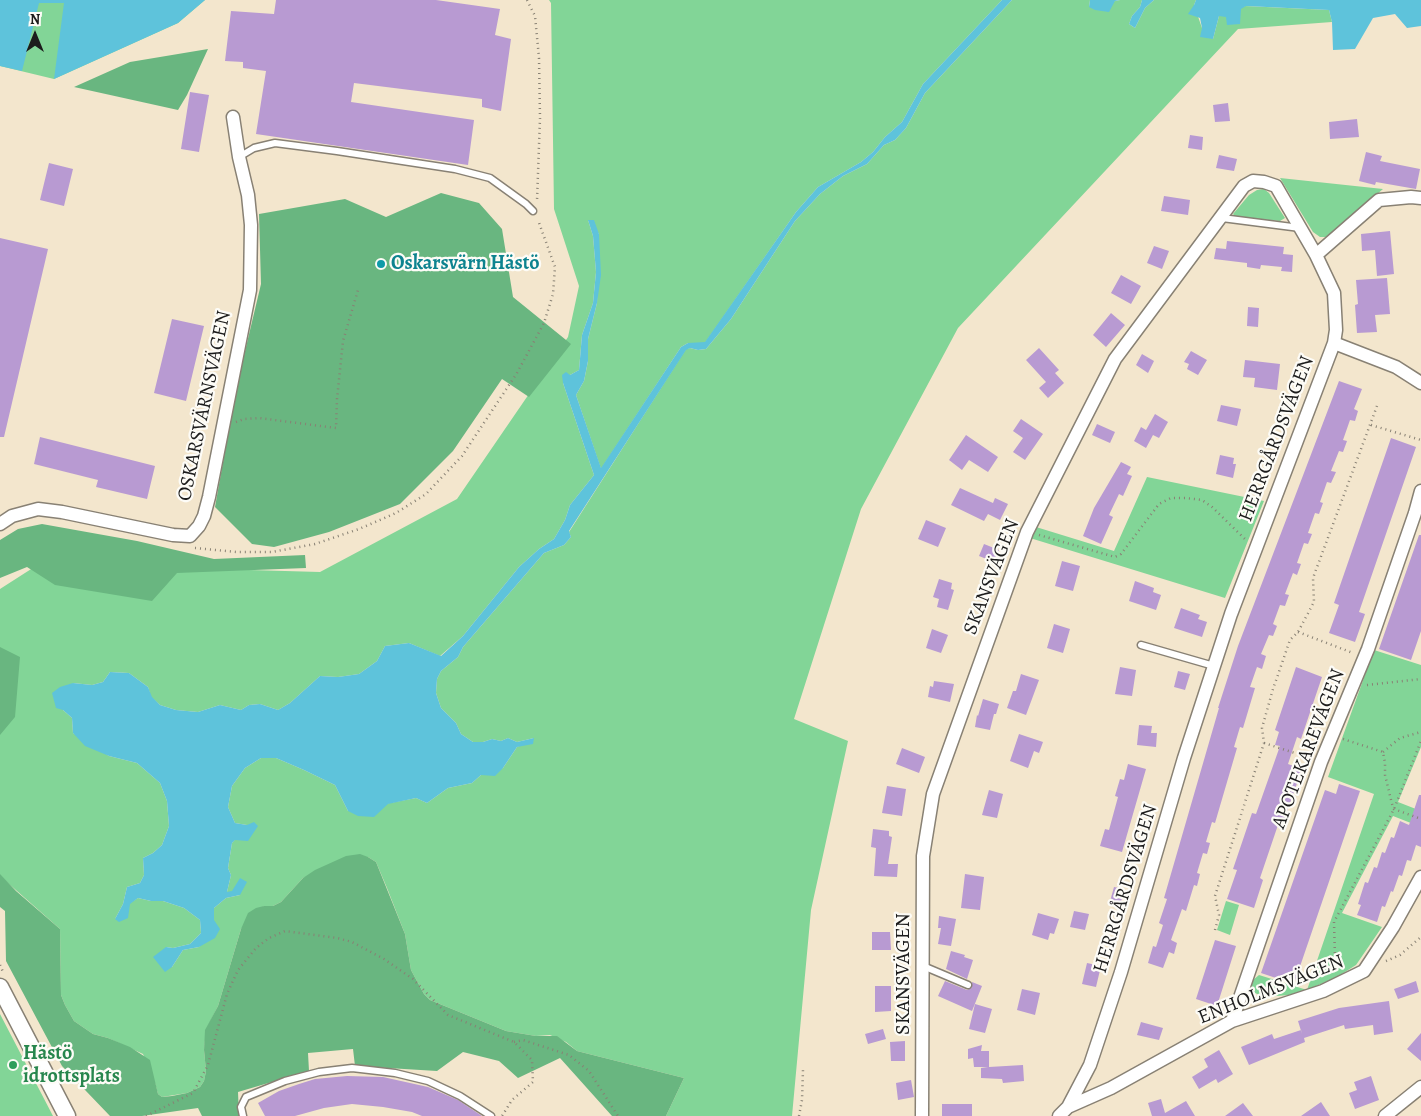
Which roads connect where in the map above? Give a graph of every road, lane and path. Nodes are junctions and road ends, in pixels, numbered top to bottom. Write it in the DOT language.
graph roads {
  1 [pos="527,0"];
  2 [pos="232,117"];
  3 [pos="239,157"];
  4 [pos="1421,198"];
  5 [pos="533,210"];
  6 [pos="1222,218"];
  7 [pos="1300,228"];
  8 [pos="1316,255"];
  9 [pos="358,290"];
  10 [pos="1334,343"];
  11 [pos="1421,383"];
  12 [pos="1378,406"];
  13 [pos="1370,425"];
  14 [pos="223,427"];
  15 [pos="1421,440"];
  16 [pos="1421,491"];
  17 [pos="0,524"];
  18 [pos="1028,532"];
  19 [pos="194,548"];
  20 [pos="1254,549"];
  21 [pos="1298,632"];
  22 [pos="1141,645"];
  23 [pos="1365,657"];
  24 [pos="1214,666"];
  25 [pos="1421,679"];
  26 [pos="1353,686"];
  27 [pos="1421,732"];
  28 [pos="1332,735"];
  29 [pos="1421,741"];
  30 [pos="1264,743"];
  31 [pos="1383,752"];
  32 [pos="1321,762"];
  33 [pos="1394,809"];
  34 [pos="1421,819"];
  35 [pos="1421,877"];
  36 [pos="1215,930"];
  37 [pos="1421,937"];
  38 [pos="1335,958"];
  39 [pos="922,965"];
  40 [pos="1364,971"];
  41 [pos="968,985"];
  42 [pos="0,987"];
  43 [pos="1232,1022"];
  44 [pos="514,1042"];
  45 [pos="803,1070"];
  46 [pos="1421,1087"];
  47 [pos="1064,1112"];
  48 [pos="67,1116"];
  49 [pos="146,1116"];
  50 [pos="243,1116"];
  51 [pos="491,1116"];
  52 [pos="502,1116"];
  53 [pos="618,1116"];
  54 [pos="799,1116"];
  55 [pos="922,1116"];
  56 [pos="1385,1116"];
  1 -- 5 [label="path"];
  2 -- 3 [label="street, OSKARSVÄRNSVÄGEN"];
  3 -- 5 [label="lane"];
  3 -- 14 [label="street, OSKARSVÄRNSVÄGEN"];
  4 -- 8 [label="street"];
  5 -- 19 [label="path"];
  6 -- 7 [label="lane"];
  6 -- 7 [label="street, SKANSVÄGEN"];
  6 -- 18 [label="street, SKANSVÄGEN"];
  7 -- 8 [label="street, HERRGÅRDSVÄGEN"];
  8 -- 10 [label="street, HERRGÅRDSVÄGEN"];
  9 -- 14 [label="path"];
  10 -- 11 [label="street"];
  10 -- 20 [label="street, HERRGÅRDSVÄGEN"];
  12 -- 13 [label="path"];
  13 -- 15 [label="path"];
  13 -- 21 [label="path"];
  14 -- 17 [label="street, OSKARSVÄRNSVÄGEN"];
  16 -- 23 [label="street, APOTEKAREVÄGEN"];
  18 -- 20 [label="path"];
  18 -- 39 [label="street, SKANSVÄGEN"];
  20 -- 24 [label="street, HERRGÅRDSVÄGEN"];
  21 -- 23 [label="path"];
  21 -- 30 [label="path"];
  22 -- 24 [label="lane"];
  23 -- 26 [label="street, APOTEKAREVÄGEN"];
  24 -- 47 [label="street, HERRGÅRDSVÄGEN"];
  25 -- 26 [label="path"];
  26 -- 28 [label="street, APOTEKAREVÄGEN"];
  27 -- 31 [label="path"];
  28 -- 31 [label="path"];
  28 -- 32 [label="street, APOTEKAREVÄGEN"];
  29 -- 33 [label="path"];
  30 -- 32 [label="path"];
  30 -- 36 [label="path"];
  31 -- 33 [label="path"];
  32 -- 43 [label="street, APOTEKAREVÄGEN"];
  33 -- 34 [label="path"];
  33 -- 38 [label="path"];
  35 -- 40 [label="street, ENHOLMSVÄGEN"];
  37 -- 40 [label="path"];
  39 -- 41 [label="lane"];
  39 -- 55 [label="street, SKANSVÄGEN"];
  40 -- 43 [label="street, ENHOLMSVÄGEN"];
  42 -- 48 [label="street"];
  43 -- 47 [label="street, ENHOLMSVÄGEN"];
  44 -- 49 [label="path"];
  44 -- 52 [label="path"];
  44 -- 53 [label="path"];
  45 -- 54 [label="path"];
  46 -- 56 [label="street"];
  50 -- 51 [label="lane"];
}
